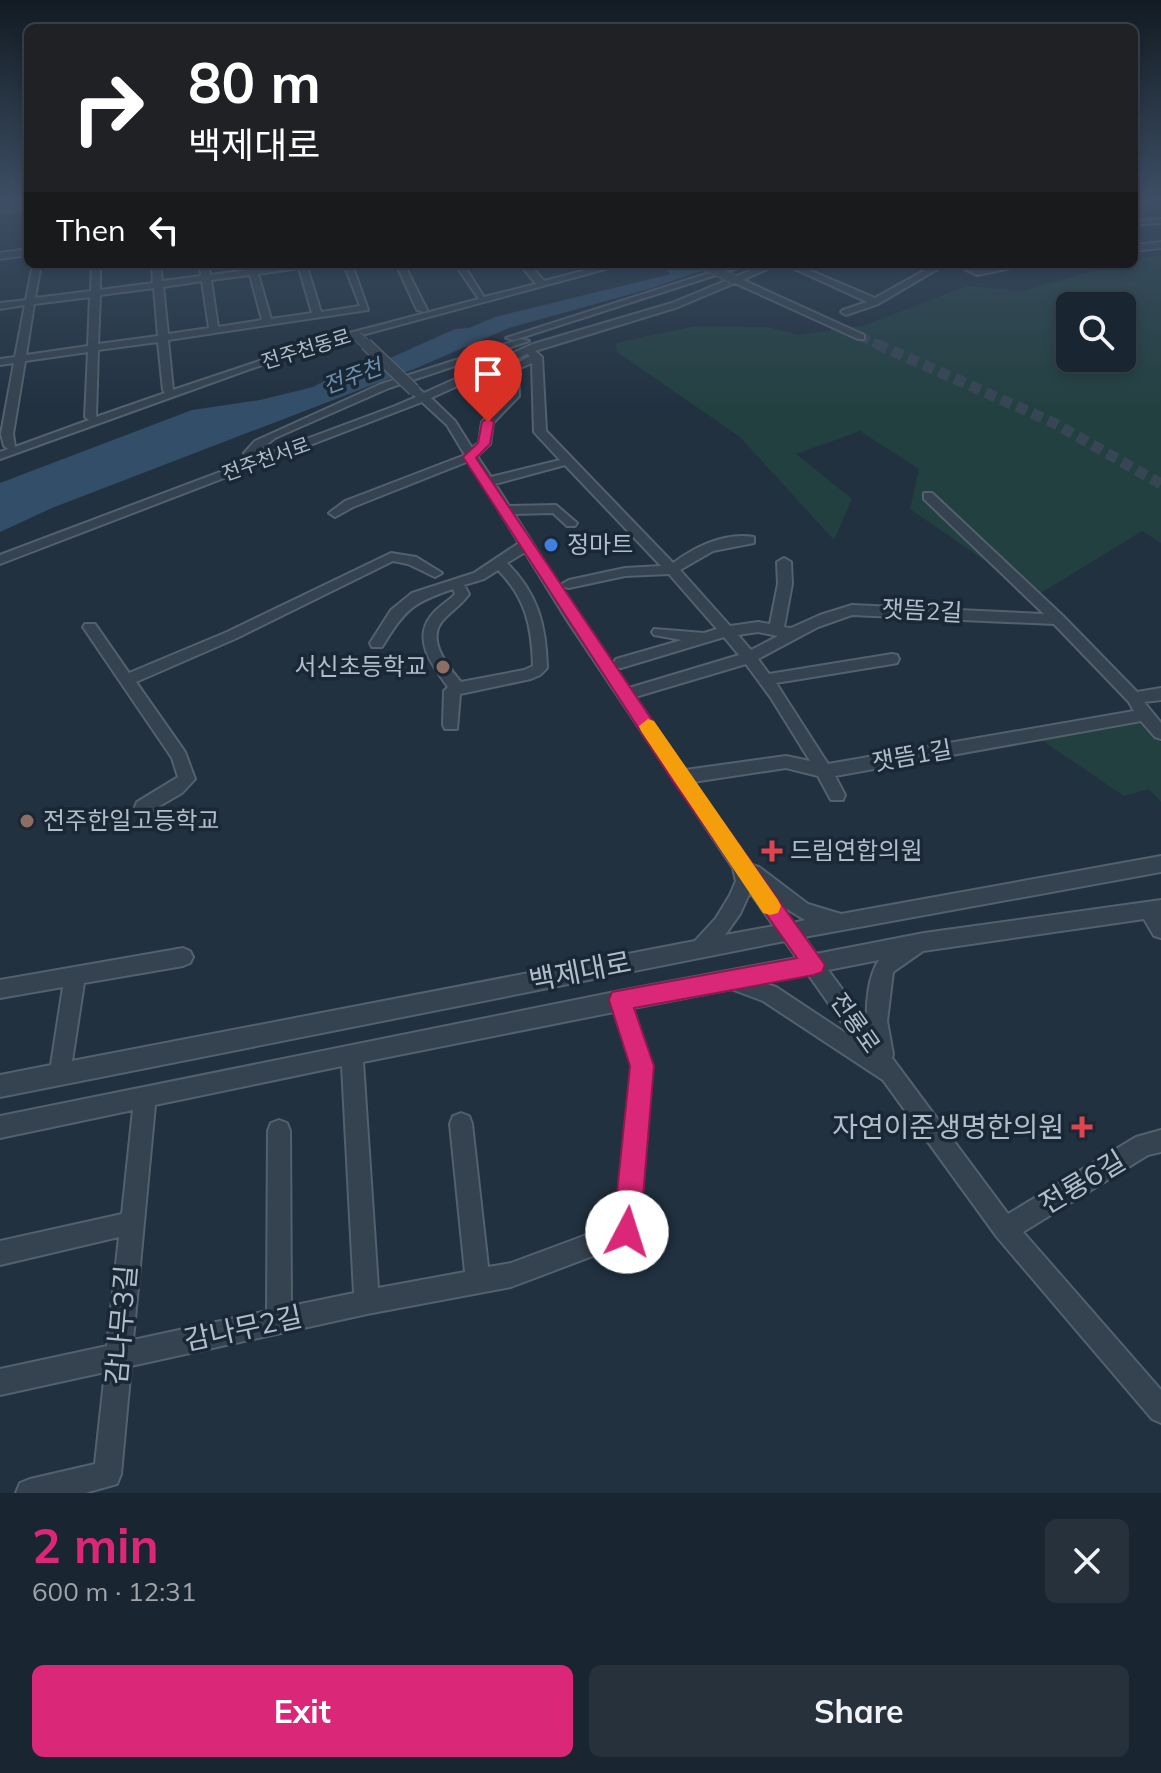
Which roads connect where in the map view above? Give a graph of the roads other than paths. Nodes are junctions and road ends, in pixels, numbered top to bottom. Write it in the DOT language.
graph roads {
  1 [pos="96,268"];
  2 [pos="252,268"];
  3 [pos="36,269"];
  4 [pos="156,269"];
  5 [pos="205,269"];
  6 [pos="249,269"];
  7 [pos="306,269"];
  8 [pos="350,269"];
  9 [pos="402,269"];
  10 [pos="462,269"];
  11 [pos="528,269"];
  12 [pos="584,269"];
  13 [pos="600,269"];
  14 [pos="711,269"];
  15 [pos="720,269"];
  16 [pos="733,269"];
  17 [pos="762,269"];
  18 [pos="799,269"];
  19 [pos="934,269"];
  20 [pos="969,269"];
  21 [pos="998,269"];
  22 [pos="206,279"];
  23 [pos="731,281"];
  24 [pos="540,283"];
  25 [pos="157,285"];
  26 [pos="755,288"];
  27 [pos="93,294"];
  28 [pos="480,296"];
  29 [pos="875,302"];
  30 [pos="31,303"];
  31 [pos="0,306"];
  32 [pos="422,310"];
  33 [pos="846,312"];
  34 [pos="317,315"];
  35 [pos="267,322"];
  36 [pos="214,330"];
  37 [pos="354,333"];
  38 [pos="163,338"];
  39 [pos="552,342"];
  40 [pos="93,348"];
  41 [pos="533,354"];
  42 [pos="21,359"];
  43 [pos="0,362"];
  44 [pos="452,365"];
  45 [pos="168,390"];
  46 [pos="419,394"];
  47 [pos="91,417"];
  48 [pos="5,448"];
  49 [pos="0,456"];
  50 [pos="469,457"];
  51 [pos="568,461"];
  52 [pos="256,463"];
  53 [pos="487,482"];
  54 [pos="928,496"];
  55 [pos="505,510"];
  56 [pos="335,513"];
  57 [pos="571,523"];
  58 [pos="749,540"];
  59 [pos="527,544"];
  60 [pos="0,560"];
  61 [pos="784,562"];
  62 [pos="500,564"];
  63 [pos="672,570"];
  64 [pos="435,573"];
  65 [pos="456,583"];
  66 [pos="569,584"];
  67 [pos="1058,619"];
  68 [pos="90,627"];
  69 [pos="728,631"];
  70 [pos="659,632"];
  71 [pos="783,632"];
  72 [pos="708,638"];
  73 [pos="377,643"];
  74 [pos="750,657"];
  75 [pos="892,659"];
  76 [pos="621,663"];
  77 [pos="126,680"];
  78 [pos="765,680"];
  79 [pos="457,688"];
  80 [pos="627,694"];
  81 [pos="1161,694"];
  82 [pos="1134,698"];
  83 [pos="1144,715"];
  84 [pos="451,725"];
  85 [pos="1161,733"];
  86 [pos="826,771"];
  87 [pos="681,777"];
  88 [pos="837,795"];
  89 [pos="143,807"];
  90 [pos="736,858"];
  91 [pos="1161,864"];
  92 [pos="1155,909"];
  93 [pos="849,920"];
  94 [pos="1161,930"];
  95 [pos="790,934"];
  96 [pos="924,942"];
  97 [pos="702,946"];
  98 [pos="183,957"];
  99 [pos="814,965"];
  100 [pos="75,975"];
  101 [pos="726,980"];
  102 [pos="0,989"];
  103 [pos="620,1000"];
  104 [pos="352,1054"];
  105 [pos="890,1073"];
  106 [pos="60,1074"];
  107 [pos="0,1086"];
  108 [pos="145,1097"];
  109 [pos="461,1124"];
  110 [pos="0,1127"];
  111 [pos="279,1131"];
  112 [pos="1161,1142"];
  113 [pos="131,1223"];
  114 [pos="1005,1229"];
  115 [pos="0,1253"];
  116 [pos="478,1281"];
  117 [pos="367,1302"];
  118 [pos="279,1321"];
  119 [pos="119,1354"];
  120 [pos="0,1382"];
  121 [pos="1161,1410"];
  122 [pos="30,1493"];
  1 -- 27 [label="street"];
  2 -- 35 [label="street"];
  3 -- 30 [label="street"];
  4 -- 25 [label="street"];
  5 -- 22 [label="street"];
  6 -- 22 [label="street"];
  7 -- 34 [label="street"];
  8 -- 34 [label="street"];
  9 -- 32 [label="street"];
  10 -- 28 [label="street"];
  11 -- 24 [label="street"];
  12 -- 24 [label="street, 전주천동로"];
  13 -- 24 [label="street, 전주천동로"];
  14 -- 23 [label="street, bridge"];
  15 -- 23 [label="street"];
  16 -- 44 [label="street"];
  17 -- 23 [label="street, 전주천서로"];
  18 -- 29 [label="street"];
  19 -- 29 [label="street"];
  20 -- 21 [label="street"];
  22 -- 25 [label="street"];
  22 -- 36 [label="street"];
  23 -- 26 [label="street"];
  23 -- 26 [label="street"];
  23 -- 26 [label="street"];
  23 -- 39 [label="street, 전주천서로"];
  24 -- 28 [label="street, 전주천동로"];
  24 -- 37 [label="street, 전주천동로"];
  25 -- 27 [label="street"];
  25 -- 38 [label="street"];
  27 -- 30 [label="street"];
  27 -- 40 [label="street"];
  28 -- 32 [label="street, 전주천동로"];
  29 -- 33 [label="street"];
  30 -- 31 [label="street"];
  30 -- 42 [label="street"];
  32 -- 37 [label="street, 전주천동로"];
  34 -- 35 [label="street"];
  35 -- 36 [label="street"];
  36 -- 38 [label="street"];
  37 -- 45 [label="street, 전주천동로"];
  37 -- 46 [label="street, 전룡로, bridge"];
  37 -- 49 [label="street, 전주천동로"];
  38 -- 40 [label="street"];
  38 -- 45 [label="street"];
  39 -- 41 [label="street, 전주천서로"];
  39 -- 44 [label="street"];
  40 -- 42 [label="street"];
  40 -- 47 [label="street"];
  41 -- 46 [label="street, 전주천서로"];
  41 -- 50 [label="street"];
  41 -- 51 [label="street"];
  42 -- 43 [label="street"];
  42 -- 48 [label="street"];
  44 -- 52 [label="street"];
  45 -- 47 [label="street, 전주천동로"];
  46 -- 50 [label="street, 전룡로"];
  46 -- 52 [label="street, 전주천서로"];
  47 -- 48 [label="street, 전주천동로"];
  50 -- 53 [label="street, 전룡로"];
  50 -- 56 [label="street"];
  51 -- 53 [label="street"];
  51 -- 63 [label="street"];
  52 -- 60 [label="street, 전주천서로"];
  53 -- 55 [label="street, 전룡로"];
  54 -- 67 [label="street"];
  55 -- 57 [label="street"];
  55 -- 59 [label="street, 전룡로"];
  58 -- 63 [label="street"];
  59 -- 62 [label="street"];
  59 -- 80 [label="street, 전룡로"];
  61 -- 71 [label="street"];
  62 -- 65 [label="street"];
  62 -- 79 [label="street"];
  63 -- 66 [label="street"];
  63 -- 69 [label="street"];
  64 -- 77 [label="street"];
  65 -- 73 [label="street"];
  65 -- 79 [label="street"];
  67 -- 71 [label="street, 잿뜸2길"];
  67 -- 82 [label="street"];
  68 -- 77 [label="street"];
  69 -- 71 [label="street, 잿뜸2길"];
  69 -- 72 [label="street"];
  69 -- 74 [label="street"];
  70 -- 72 [label="street"];
  71 -- 74 [label="street, 잿뜸2길"];
  72 -- 76 [label="street"];
  74 -- 78 [label="street"];
  74 -- 80 [label="street, 잿뜸2길"];
  75 -- 78 [label="street, 잿뜸2길"];
  77 -- 89 [label="street"];
  78 -- 86 [label="street"];
  79 -- 84 [label="street"];
  80 -- 87 [label="street, 전룡로"];
  81 -- 82 [label="street"];
  82 -- 83 [label="street"];
  83 -- 85 [label="street"];
  83 -- 86 [label="street, 잿뜸1길"];
  86 -- 87 [label="street, 잿뜸1길"];
  86 -- 88 [label="street"];
  87 -- 90 [label="street, 전룡로"];
  90 -- 93 [label="street"];
  90 -- 95 [label="street, 전룡로"];
  90 -- 97 [label="street"];
  91 -- 93 [label="street, 백제대로"];
  92 -- 94 [label="street"];
  92 -- 96 [label="street, 백제대로"];
  93 -- 95 [label="street, 백제대로"];
  95 -- 97 [label="street, 백제대로"];
  95 -- 99 [label="street, 전룡로"];
  96 -- 99 [label="street, 백제대로"];
  96 -- 105 [label="street"];
  97 -- 106 [label="street, 백제대로"];
  98 -- 100 [label="street"];
  99 -- 101 [label="street, 백제대로"];
  99 -- 105 [label="street, 전룡로"];
  100 -- 102 [label="street"];
  100 -- 106 [label="street"];
  101 -- 103 [label="street, 백제대로"];
  101 -- 105 [label="street"];
  103 -- 104 [label="street, 백제대로"];
  103 -- 116 [label="street, 감나무2길"];
  104 -- 108 [label="street, 백제대로"];
  104 -- 117 [label="street"];
  105 -- 114 [label="street, 전룡로"];
  106 -- 107 [label="street, 백제대로"];
  108 -- 110 [label="street, 백제대로"];
  108 -- 113 [label="street, 감나무3길"];
  109 -- 116 [label="street"];
  111 -- 118 [label="street"];
  112 -- 114 [label="street, 전룡6길"];
  113 -- 115 [label="street"];
  113 -- 119 [label="street, 감나무3길"];
  114 -- 121 [label="street, 전룡로"];
  116 -- 117 [label="street, 감나무2길"];
  117 -- 118 [label="street, 감나무2길"];
  118 -- 119 [label="street, 감나무2길"];
  119 -- 120 [label="street, 감나무2길"];
  119 -- 122 [label="street, 감나무3길"];
}
